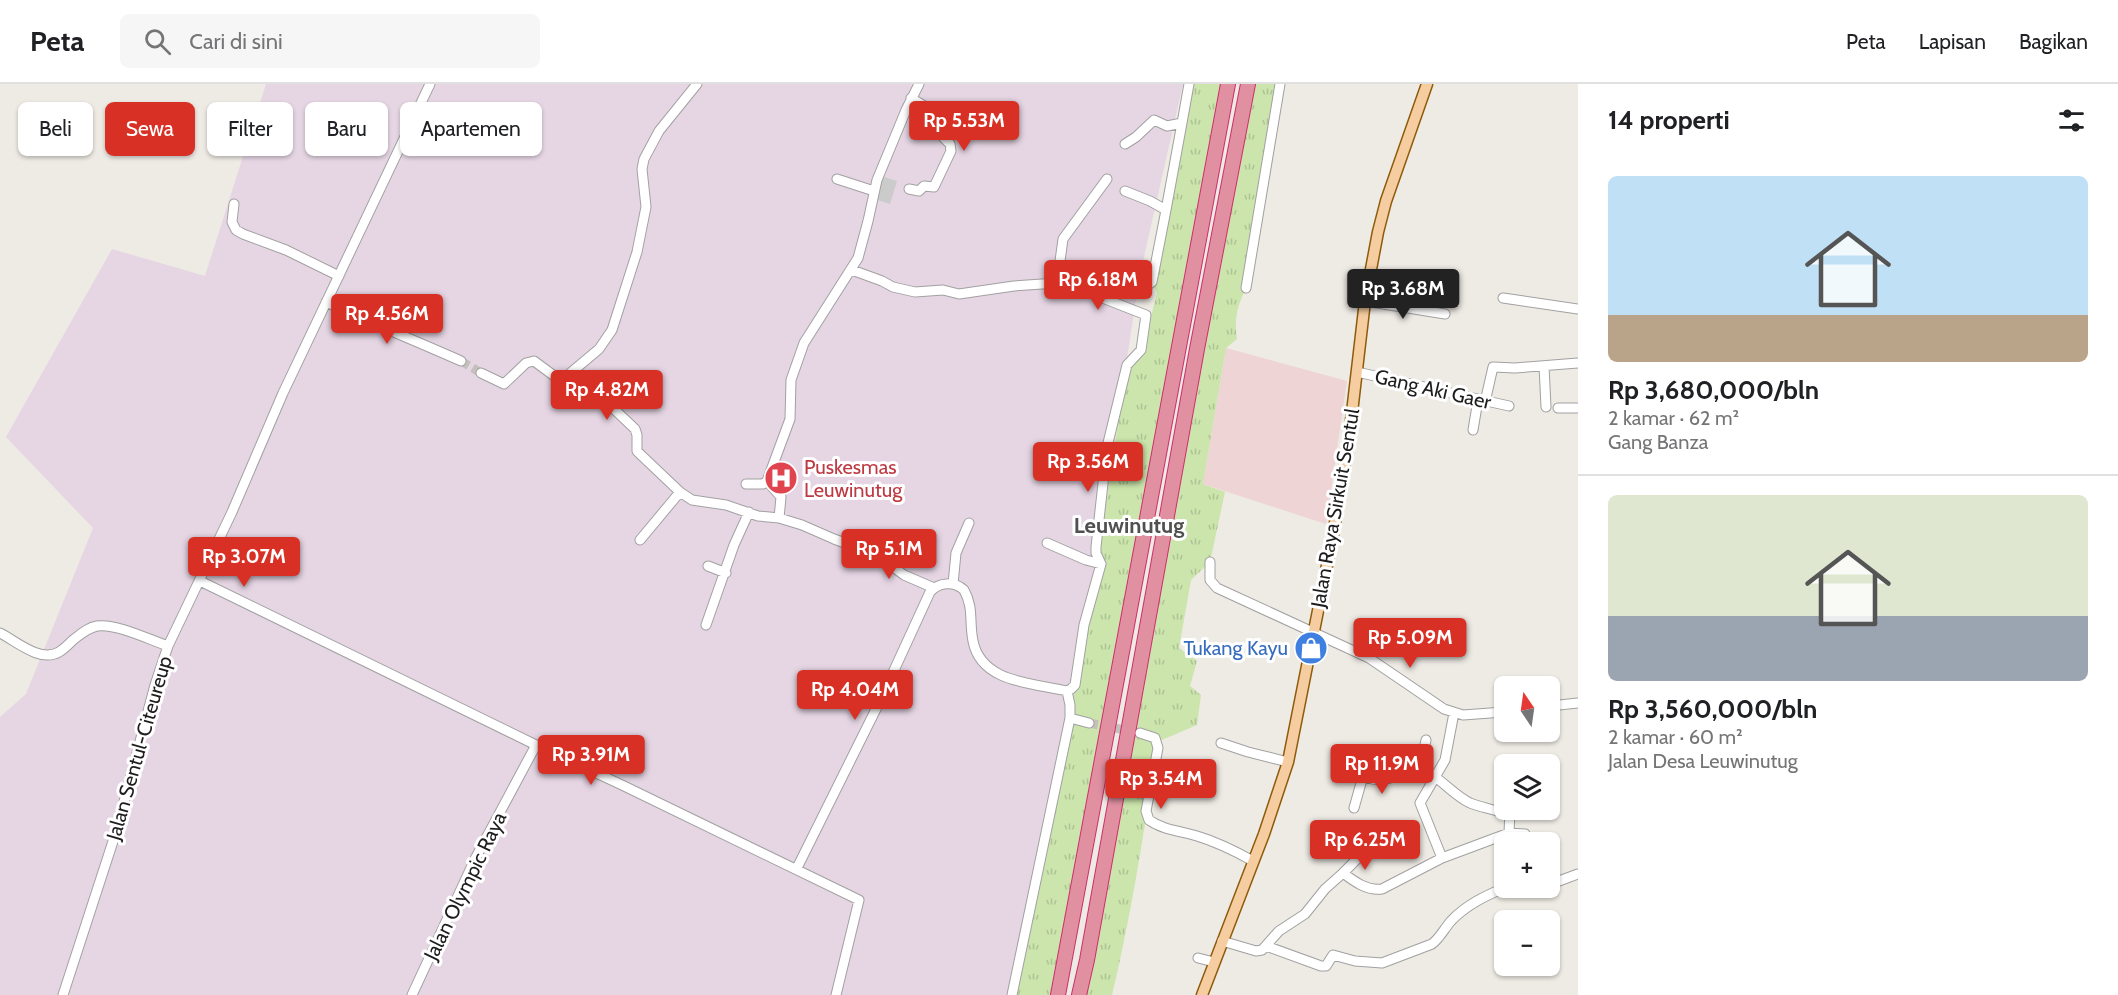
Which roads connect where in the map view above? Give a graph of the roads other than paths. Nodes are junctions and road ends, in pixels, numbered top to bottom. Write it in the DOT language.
graph roads {
  1 [pos="430,84"];
  2 [pos="697,84"];
  3 [pos="919,84"];
  4 [pos="1189,84"];
  5 [pos="1228,84"];
  6 [pos="1248,84"];
  7 [pos="1280,84"];
  8 [pos="1427,84"];
  9 [pos="911,98"];
  10 [pos="1182,123"];
  11 [pos="1125,144"];
  12 [pos="837,178"];
  13 [pos="1107,179"];
  14 [pos="909,189"];
  15 [pos="874,191"];
  16 [pos="1125,191"];
  17 [pos="234,204"];
  18 [pos="1166,210"];
  19 [pos="852,270"];
  20 [pos="1116,274"];
  21 [pos="339,276"];
  22 [pos="1058,283"];
  23 [pos="1246,288"];
  24 [pos="1503,298"];
  25 [pos="1365,301"];
  26 [pos="326,302"];
  27 [pos="1578,309"];
  28 [pos="1445,314"];
  29 [pos="460,361"];
  30 [pos="1578,363"];
  31 [pos="1544,366"];
  32 [pos="1357,372"];
  33 [pos="481,373"];
  34 [pos="562,380"];
  35 [pos="1481,401"];
  36 [pos="1509,406"];
  37 [pos="1546,407"];
  38 [pos="1558,408"];
  39 [pos="1578,408"];
  40 [pos="1473,430"];
  41 [pos="765,483"];
  42 [pos="746,484"];
  43 [pos="680,492"];
  44 [pos="749,512"];
  45 [pos="779,518"];
  46 [pos="969,523"];
  47 [pos="640,540"];
  48 [pos="1047,543"];
  49 [pos="1210,562"];
  50 [pos="1101,564"];
  51 [pos="708,566"];
  52 [pos="726,573"];
  53 [pos="200,581"];
  54 [pos="953,584"];
  55 [pos="934,588"];
  56 [pos="706,626"];
  57 [pos="1314,632"];
  58 [pos="0,633"];
  59 [pos="168,646"];
  60 [pos="1066,691"];
  61 [pos="1578,703"];
  62 [pos="1560,705"];
  63 [pos="1454,713"];
  64 [pos="1494,713"];
  65 [pos="1070,718"];
  66 [pos="1089,723"];
  67 [pos="1140,733"];
  68 [pos="1426,740"];
  69 [pos="1221,743"];
  70 [pos="536,745"];
  71 [pos="1288,762"];
  72 [pos="1337,765"];
  73 [pos="1420,769"];
  74 [pos="1363,776"];
  75 [pos="1436,778"];
  76 [pos="1354,808"];
  77 [pos="1494,809"];
  78 [pos="1494,839"];
  79 [pos="1367,849"];
  80 [pos="1442,858"];
  81 [pos="1253,861"];
  82 [pos="797,868"];
  83 [pos="1343,873"];
  84 [pos="1578,874"];
  85 [pos="1560,881"];
  86 [pos="1494,893"];
  87 [pos="1222,941"];
  88 [pos="1266,946"];
  89 [pos="1198,958"];
  90 [pos="1214,962"];
  91 [pos="63,995"];
  92 [pos="412,995"];
  93 [pos="836,995"];
  94 [pos="1012,995"];
  95 [pos="1058,995"];
  96 [pos="1079,995"];
  97 [pos="1202,995"];
  1 -- 21 [label="street, Jalan Sentul-Citeureup"];
  2 -- 34 [label="street"];
  3 -- 9 [label="street"];
  4 -- 10 [label="street"];
  5 -- 95 [label="highway"];
  6 -- 96 [label="highway"];
  7 -- 23 [label="street"];
  8 -- 25 [label="main road, Jalan Raya Sirkuit Sentul"];
  9 -- 14 [label="street"];
  9 -- 15 [label="street"];
  10 -- 11 [label="street"];
  10 -- 18 [label="street"];
  12 -- 15 [label="street"];
  13 -- 22 [label="street"];
  15 -- 19 [label="street"];
  16 -- 18 [label="street"];
  17 -- 21 [label="street"];
  18 -- 20 [label="street"];
  19 -- 22 [label="street"];
  19 -- 41 [label="street"];
  21 -- 26 [label="street, Jalan Sentul-Citeureup"];
  22 -- 50 [label="street"];
  24 -- 27 [label="street"];
  25 -- 28 [label="street"];
  25 -- 32 [label="main road, Jalan Raya Sirkuit Sentul"];
  26 -- 29 [label="street"];
  26 -- 53 [label="street, Jalan Sentul-Citeureup"];
  30 -- 31 [label="street"];
  31 -- 35 [label="street"];
  31 -- 37 [label="street"];
  32 -- 35 [label="street, Gang Aki Gaer"];
  32 -- 57 [label="main road, Jalan Raya Sirkuit Sentul"];
  33 -- 34 [label="street"];
  34 -- 43 [label="street"];
  35 -- 36 [label="street, Gang Aki Gaer"];
  35 -- 40 [label="street"];
  38 -- 39 [label="street"];
  41 -- 42 [label="street"];
  41 -- 45 [label="street"];
  43 -- 44 [label="street"];
  43 -- 47 [label="street"];
  44 -- 45 [label="street"];
  44 -- 52 [label="street"];
  45 -- 55 [label="street"];
  46 -- 54 [label="street"];
  48 -- 50 [label="street"];
  49 -- 57 [label="street"];
  50 -- 60 [label="street"];
  51 -- 52 [label="street"];
  52 -- 56 [label="street"];
  53 -- 59 [label="street, Jalan Sentul-Citeureup"];
  53 -- 70 [label="street"];
  54 -- 55 [label="street"];
  54 -- 60 [label="street"];
  55 -- 82 [label="street"];
  57 -- 63 [label="street"];
  57 -- 71 [label="main road, Jalan Raya Sirkuit Sentul"];
  58 -- 59 [label="street"];
  59 -- 91 [label="street, Jalan Sentul-Citeureup"];
  60 -- 65 [label="street"];
  61 -- 62 [label="street"];
  63 -- 64 [label="street"];
  63 -- 75 [label="street"];
  65 -- 66 [label="street"];
  65 -- 94 [label="street"];
  67 -- 81 [label="street"];
  68 -- 73 [label="street"];
  69 -- 71 [label="street"];
  70 -- 82 [label="street"];
  70 -- 92 [label="street, Jalan Olympic Raya"];
  71 -- 81 [label="main road, Jalan Raya Sirkuit Sentul"];
  72 -- 74 [label="street"];
  73 -- 74 [label="street"];
  73 -- 75 [label="street"];
  74 -- 76 [label="street"];
  75 -- 77 [label="street"];
  75 -- 80 [label="street"];
  78 -- 80 [label="street"];
  79 -- 83 [label="street"];
  80 -- 83 [label="street"];
  81 -- 87 [label="main road, Jalan Raya Sirkuit Sentul"];
  82 -- 93 [label="street"];
  83 -- 88 [label="street"];
  84 -- 85 [label="street"];
  86 -- 88 [label="street"];
  87 -- 88 [label="street"];
  87 -- 90 [label="main road, Jalan Raya Sirkuit Sentul"];
  89 -- 90 [label="street"];
  90 -- 97 [label="main road, Jalan Raya Sirkuit Sentul"];
}
